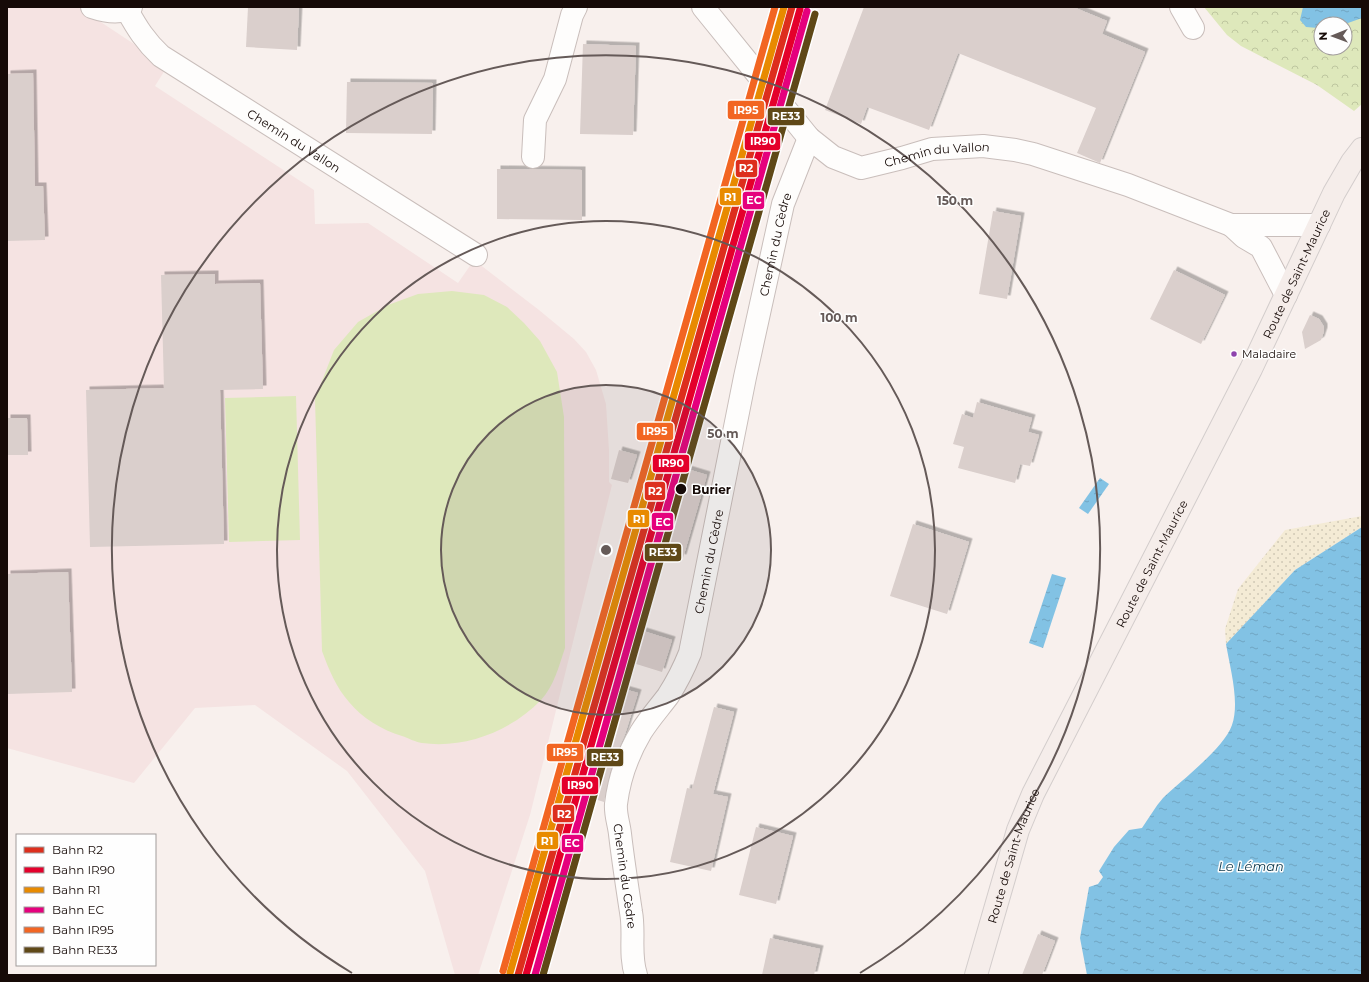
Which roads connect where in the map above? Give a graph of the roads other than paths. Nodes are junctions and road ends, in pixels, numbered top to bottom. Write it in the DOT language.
graph roads {
  1 [pos="92,7"];
  2 [pos="576,7"];
  3 [pos="703,7"];
  4 [pos="1181,7"];
  5 [pos="129,8"];
  6 [pos="1193,28"];
  7 [pos="809,138"];
  8 [pos="1357,156"];
  9 [pos="533,157"];
  10 [pos="1231,225"];
  11 [pos="1319,225"];
  12 [pos="476,255"];
  13 [pos="1286,296"];
  14 [pos="636,975"];
  15 [pos="976,975"];
  1 -- 5 [label="street, Chemin du Vallon"];
  2 -- 9 [label="street"];
  3 -- 7 [label="street, Chemin du Vallon"];
  4 -- 6 [label="street"];
  5 -- 12 [label="street, Chemin du Vallon"];
  7 -- 10 [label="street, Chemin du Vallon"];
  7 -- 14 [label="street, Chemin du Cèdre"];
  8 -- 11 [label="main road, Route de Saint-Maurice"];
  10 -- 11 [label="street, Chemin du Vallon"];
  10 -- 13 [label="street, Chemin du Vallon"];
  11 -- 13 [label="main road, Route de Saint-Maurice"];
  13 -- 15 [label="main road, Route de Saint-Maurice"];
}
